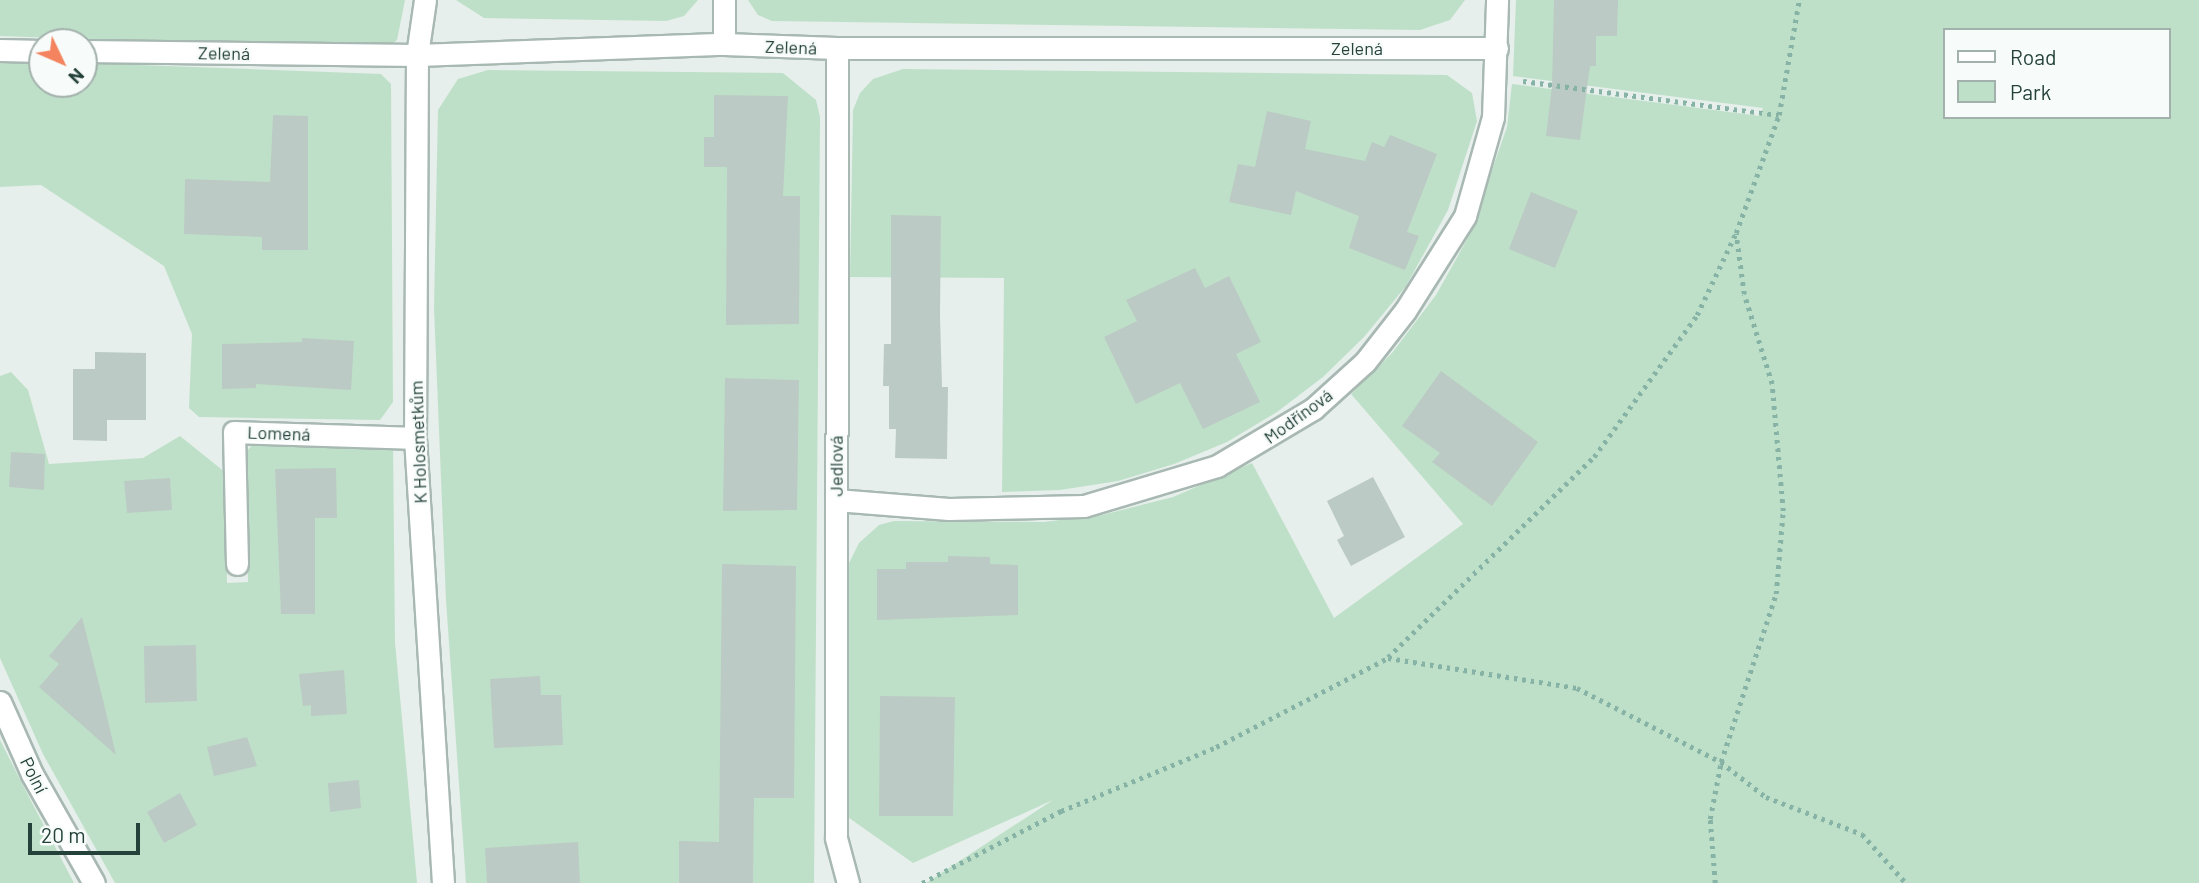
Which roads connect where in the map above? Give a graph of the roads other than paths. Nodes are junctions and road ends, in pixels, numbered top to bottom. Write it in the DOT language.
graph roads {
  1 [pos="425,0"];
  2 [pos="724,0"];
  3 [pos="1497,0"];
  4 [pos="724,44"];
  5 [pos="837,48"];
  6 [pos="1497,48"];
  7 [pos="0,50"];
  8 [pos="28,51"];
  9 [pos="98,51"];
  10 [pos="417,55"];
  11 [pos="415,438"];
  12 [pos="836,500"];
  13 [pos="237,564"];
  14 [pos="0,702"];
  15 [pos="94,883"];
  16 [pos="443,883"];
  17 [pos="848,883"];
  1 -- 10 [label="street, K Holosmetkům"];
  2 -- 4 [label="street"];
  3 -- 6 [label="street, Modřínová"];
  4 -- 5 [label="street, Zelená"];
  4 -- 10 [label="street, Zelená"];
  5 -- 6 [label="street, Zelená"];
  5 -- 12 [label="street, Jedlová"];
  6 -- 12 [label="street, Modřínová"];
  7 -- 8 [label="street"];
  9 -- 10 [label="street, Zelená"];
  10 -- 11 [label="street, K Holosmetkům"];
  11 -- 13 [label="street, Lomená"];
  11 -- 16 [label="street, K Holosmetkům"];
  12 -- 17 [label="street, Jedlová"];
  14 -- 15 [label="street, Polní"];
}
